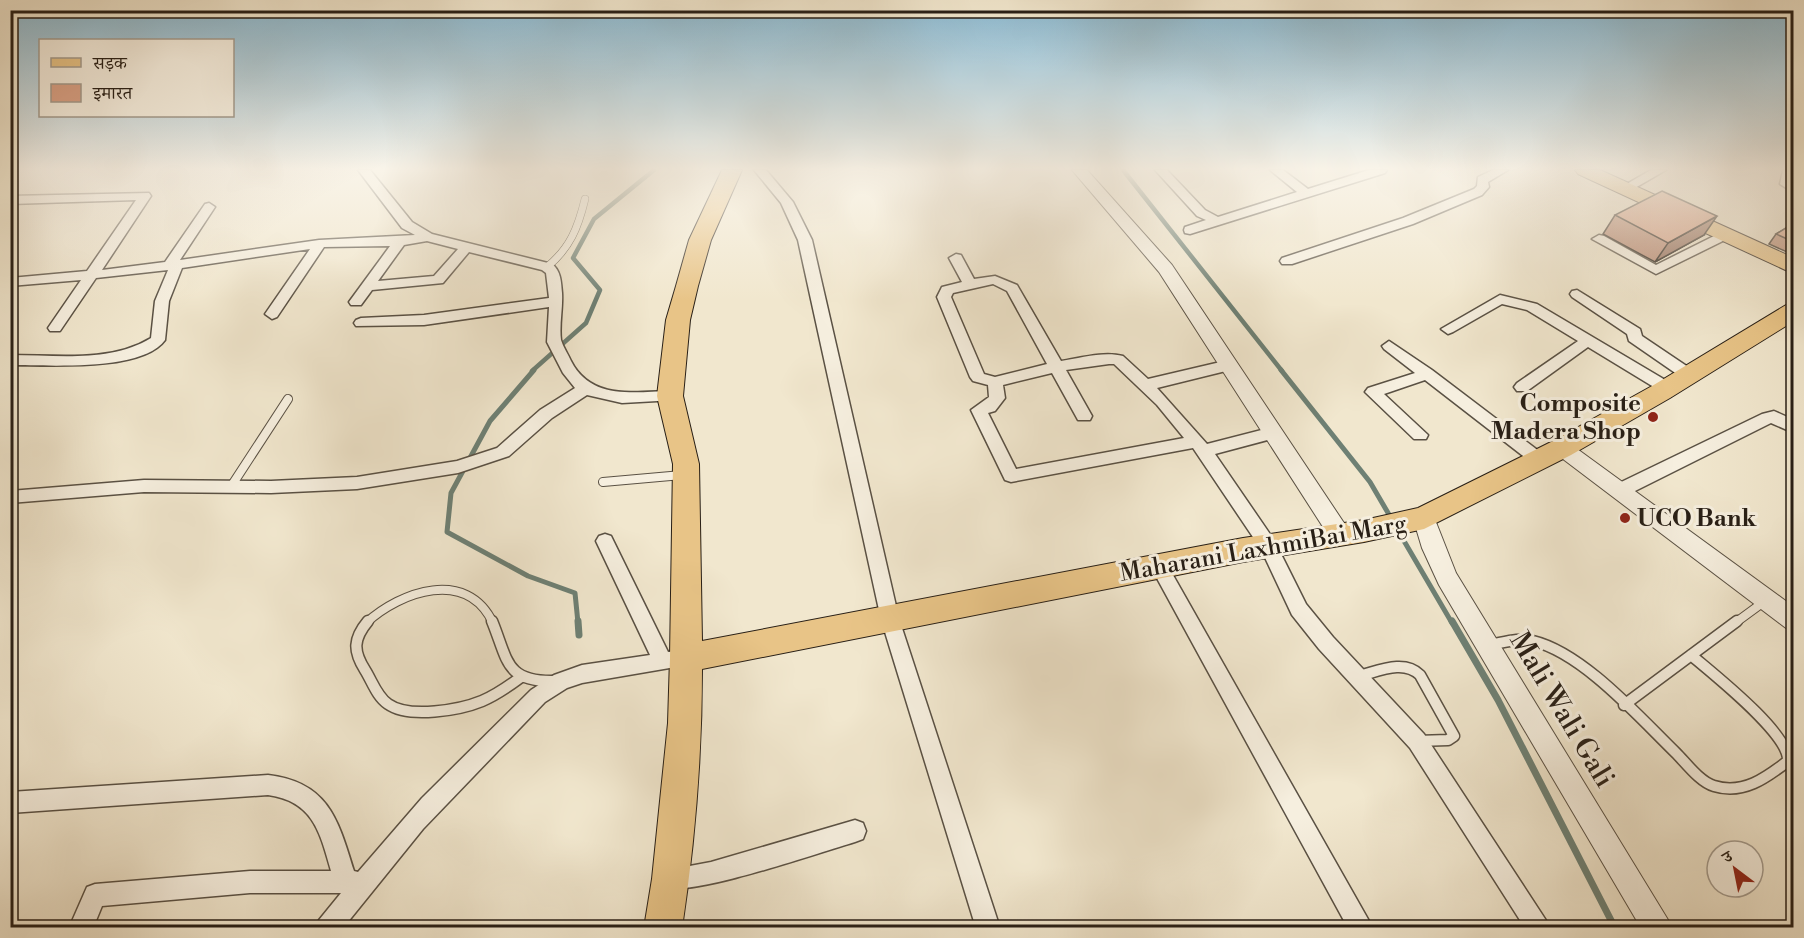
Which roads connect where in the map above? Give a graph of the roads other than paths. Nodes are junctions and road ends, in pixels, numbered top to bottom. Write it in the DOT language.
graph roads {
  1 [pos="133,214"];
  2 [pos="205,214"];
  3 [pos="398,214"];
  4 [pos="581,214"];
  5 [pos="712,214"];
  6 [pos="793,214"];
  7 [pos="1117,214"];
  8 [pos="1202,214"];
  9 [pos="1242,214"];
  10 [pos="1425,214"];
  11 [pos="1678,214"];
  12 [pos="1217,222"];
  13 [pos="1190,230"];
  14 [pos="1724,235"];
  15 [pos="428,237"];
  16 [pos="1599,239"];
  17 [pos="399,242"];
  18 [pos="320,244"];
  19 [pos="466,247"];
  20 [pos="956,258"];
  21 [pos="1287,261"];
  22 [pos="173,265"];
  23 [pos="547,267"];
  24 [pos="1794,267"];
  25 [pos="92,275"];
  26 [pos="10,282"];
  27 [pos="970,284"];
  28 [pos="367,286"];
  29 [pos="1577,294"];
  30 [pos="356,302"];
  31 [pos="555,302"];
  32 [pos="1794,310"];
  33 [pos="272,314"];
  34 [pos="361,322"];
  35 [pos="55,328"];
  36 [pos="1448,329"];
  37 [pos="1589,340"];
  38 [pos="1389,346"];
  39 [pos="10,360"];
  40 [pos="1229,365"];
  41 [pos="1055,367"];
  42 [pos="1427,375"];
  43 [pos="1689,375"];
  44 [pos="995,382"];
  45 [pos="1146,385"];
  46 [pos="1522,387"];
  47 [pos="1667,388"];
  48 [pos="585,389"];
  49 [pos="670,396"];
  50 [pos="288,399"];
  51 [pos="1084,416"];
  52 [pos="1794,427"];
  53 [pos="1273,433"];
  54 [pos="1420,435"];
  55 [pos="1200,446"];
  56 [pos="1562,448"];
  57 [pos="1538,459"];
  58 [pos="686,475"];
  59 [pos="603,482"];
  60 [pos="232,485"];
  61 [pos="1621,490"];
  62 [pos="10,497"];
  63 [pos="1416,520"];
  64 [pos="1352,533"];
  65 [pos="605,541"];
  66 [pos="1268,546"];
  67 [pos="1159,566"];
  68 [pos="1766,601"];
  69 [pos="890,619"];
  70 [pos="1794,621"];
  71 [pos="1488,645"];
  72 [pos="1691,655"];
  73 [pos="674,660"];
  74 [pos="521,677"];
  75 [pos="1356,677"];
  76 [pos="561,681"];
  77 [pos="1624,705"];
  78 [pos="1417,741"];
  79 [pos="10,803"];
  80 [pos="855,831"];
  81 [pos="671,879"];
  82 [pos="356,882"];
  83 [pos="81,927"];
  84 [pos="327,927"];
  85 [pos="663,927"];
  86 [pos="988,927"];
  87 [pos="1360,927"];
  88 [pos="1539,927"];
  89 [pos="1658,927"];
  1 -- 25 [label="street"];
  2 -- 22 [label="street"];
  3 -- 15 [label="street"];
  4 -- 23 [label="lane"];
  5 -- 49 [label="main road"];
  6 -- 69 [label="street"];
  7 -- 40 [label="street"];
  8 -- 12 [label="street"];
  9 -- 12 [label="street"];
  10 -- 21 [label="street"];
  11 -- 14 [label="main road"];
  12 -- 13 [label="street"];
  14 -- 16 [label="street"];
  14 -- 24 [label="main road"];
  15 -- 17 [label="street"];
  15 -- 19 [label="street"];
  17 -- 18 [label="street"];
  17 -- 28 [label="street"];
  18 -- 22 [label="street"];
  18 -- 33 [label="street"];
  19 -- 23 [label="street"];
  19 -- 28 [label="street"];
  20 -- 27 [label="street"];
  22 -- 25 [label="street"];
  22 -- 39 [label="street"];
  23 -- 31 [label="street"];
  25 -- 26 [label="street"];
  25 -- 35 [label="street"];
  27 -- 41 [label="street"];
  27 -- 44 [label="street"];
  28 -- 30 [label="street"];
  29 -- 43 [label="street"];
  31 -- 34 [label="street"];
  31 -- 48 [label="street"];
  32 -- 43 [label="main road, Maharani LaxhmiBai Marg"];
  36 -- 37 [label="street"];
  37 -- 46 [label="street"];
  37 -- 47 [label="street"];
  38 -- 42 [label="street"];
  40 -- 45 [label="street"];
  40 -- 53 [label="street"];
  41 -- 44 [label="street"];
  41 -- 45 [label="street"];
  41 -- 51 [label="street"];
  42 -- 54 [label="street"];
  42 -- 57 [label="street"];
  43 -- 47 [label="main road, Maharani LaxhmiBai Marg"];
  44 -- 55 [label="street"];
  45 -- 55 [label="street"];
  47 -- 56 [label="main road, Maharani LaxhmiBai Marg"];
  48 -- 49 [label="street"];
  48 -- 60 [label="street"];
  49 -- 58 [label="main road"];
  50 -- 60 [label="lane"];
  52 -- 61 [label="street"];
  53 -- 55 [label="street"];
  53 -- 64 [label="street"];
  55 -- 66 [label="street"];
  56 -- 57 [label="main road, Maharani LaxhmiBai Marg"];
  56 -- 61 [label="street"];
  57 -- 63 [label="main road, Maharani LaxhmiBai Marg"];
  58 -- 59 [label="lane"];
  58 -- 73 [label="main road"];
  60 -- 62 [label="street"];
  61 -- 68 [label="street"];
  63 -- 64 [label="main road, Maharani LaxhmiBai Marg"];
  63 -- 71 [label="street, Mali Wali Gali"];
  64 -- 66 [label="main road, Maharani LaxhmiBai Marg"];
  65 -- 73 [label="street"];
  66 -- 67 [label="main road, Maharani LaxhmiBai Marg"];
  66 -- 75 [label="street"];
  67 -- 69 [label="main road, Maharani LaxhmiBai Marg"];
  67 -- 87 [label="street"];
  68 -- 70 [label="street"];
  68 -- 72 [label="lane"];
  69 -- 73 [label="main road, Maharani LaxhmiBai Marg"];
  69 -- 86 [label="street"];
  71 -- 77 [label="lane"];
  71 -- 89 [label="street, Mali Wali Gali"];
  72 -- 77 [label="lane"];
  72 -- 77 [label="lane"];
  73 -- 76 [label="street"];
  73 -- 81 [label="main road"];
  74 -- 74 [label="lane"];
  74 -- 76 [label="lane"];
  75 -- 78 [label="street"];
  75 -- 78 [label="lane"];
  76 -- 82 [label="street"];
  78 -- 88 [label="street"];
  79 -- 82 [label="street"];
  80 -- 81 [label="street"];
  81 -- 85 [label="main road"];
  82 -- 83 [label="street"];
  82 -- 84 [label="street"];
}
